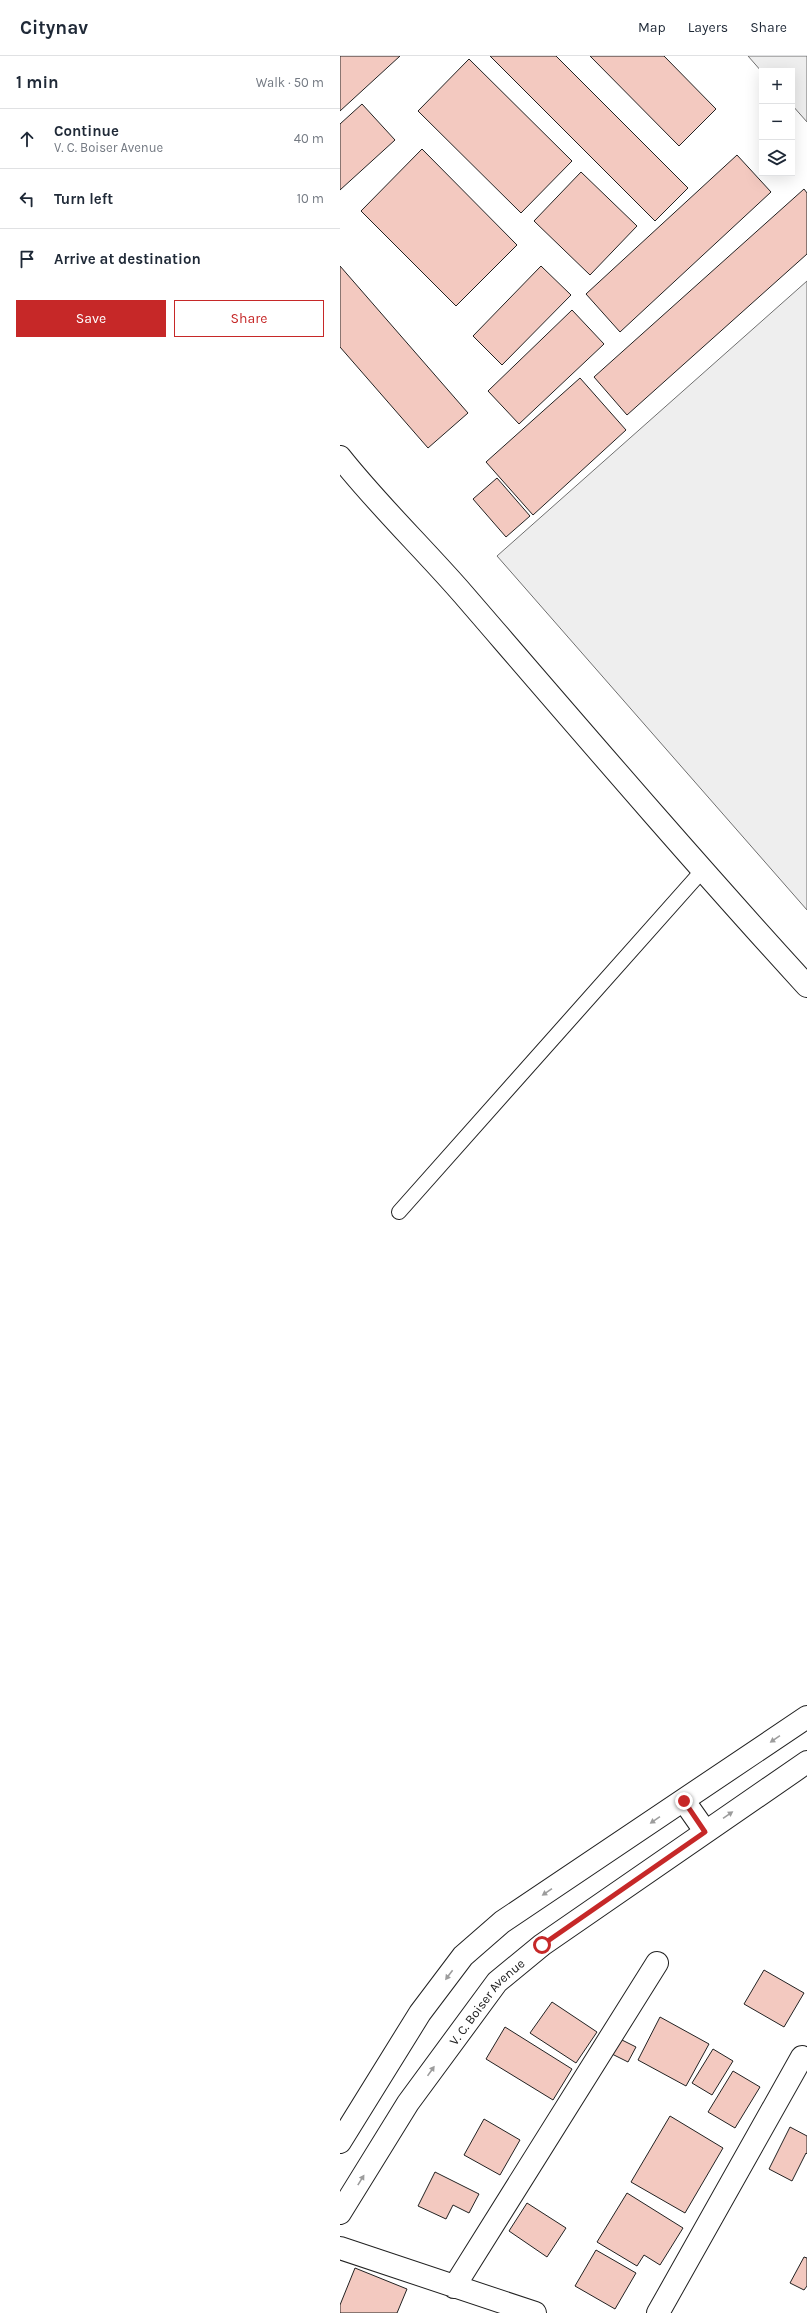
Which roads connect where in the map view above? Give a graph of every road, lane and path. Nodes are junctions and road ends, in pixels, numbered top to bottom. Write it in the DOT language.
graph roads {
  1 [pos="340,457"];
  2 [pos="702,871"];
  3 [pos="807,986"];
  4 [pos="399,1212"];
  5 [pos="807,1718"];
  6 [pos="807,1762"];
  7 [pos="684,1801"];
  8 [pos="705,1832"];
  9 [pos="657,1963"];
  10 [pos="802,2057"];
  11 [pos="340,2142"];
  12 [pos="340,2213"];
  13 [pos="340,2248"];
  14 [pos="454,2287"];
  15 [pos="535,2313"];
  16 [pos="658,2313"];
  1 -- 2 [label="street"];
  2 -- 3 [label="street"];
  2 -- 4 [label="lane"];
  5 -- 7 [label="street, one-way"];
  8 -- 6 [label="street, V. C. Boiser Avenue, one-way"];
  7 -- 8 [label="street"];
  7 -- 11 [label="street, one-way"];
  12 -- 8 [label="street, V. C. Boiser Avenue, one-way"];
  9 -- 14 [label="street"];
  10 -- 16 [label="street"];
  13 -- 14 [label="street"];
  14 -- 15 [label="street"];
}
